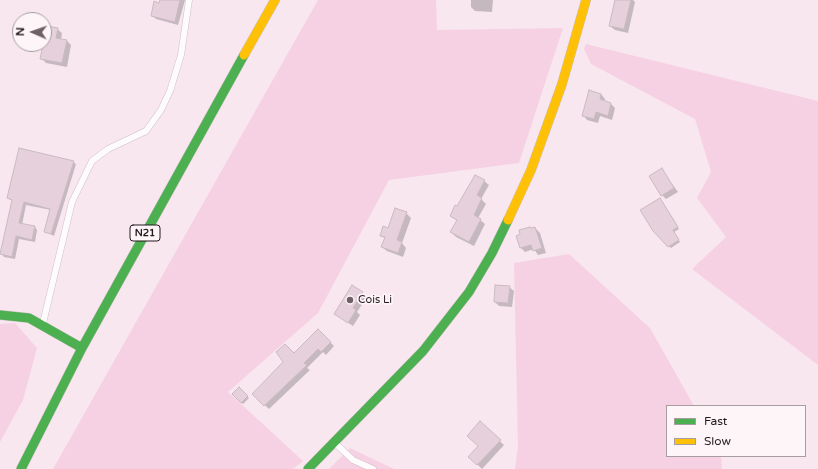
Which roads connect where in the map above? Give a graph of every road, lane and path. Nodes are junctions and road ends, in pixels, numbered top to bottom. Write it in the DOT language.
graph roads {
  1 [pos="188,0"];
  2 [pos="275,0"];
  3 [pos="586,0"];
  4 [pos="0,316"];
  5 [pos="42,324"];
  6 [pos="82,348"];
  7 [pos="335,443"];
  8 [pos="21,469"];
  9 [pos="308,469"];
  10 [pos="373,469"];
  1 -- 5 [label="lane"];
  2 -- 6 [label="main road, N21"];
  3 -- 7 [label="main road"];
  4 -- 5 [label="main road"];
  5 -- 6 [label="main road"];
  6 -- 8 [label="main road, N21"];
  7 -- 9 [label="main road"];
  7 -- 10 [label="lane"];
}
